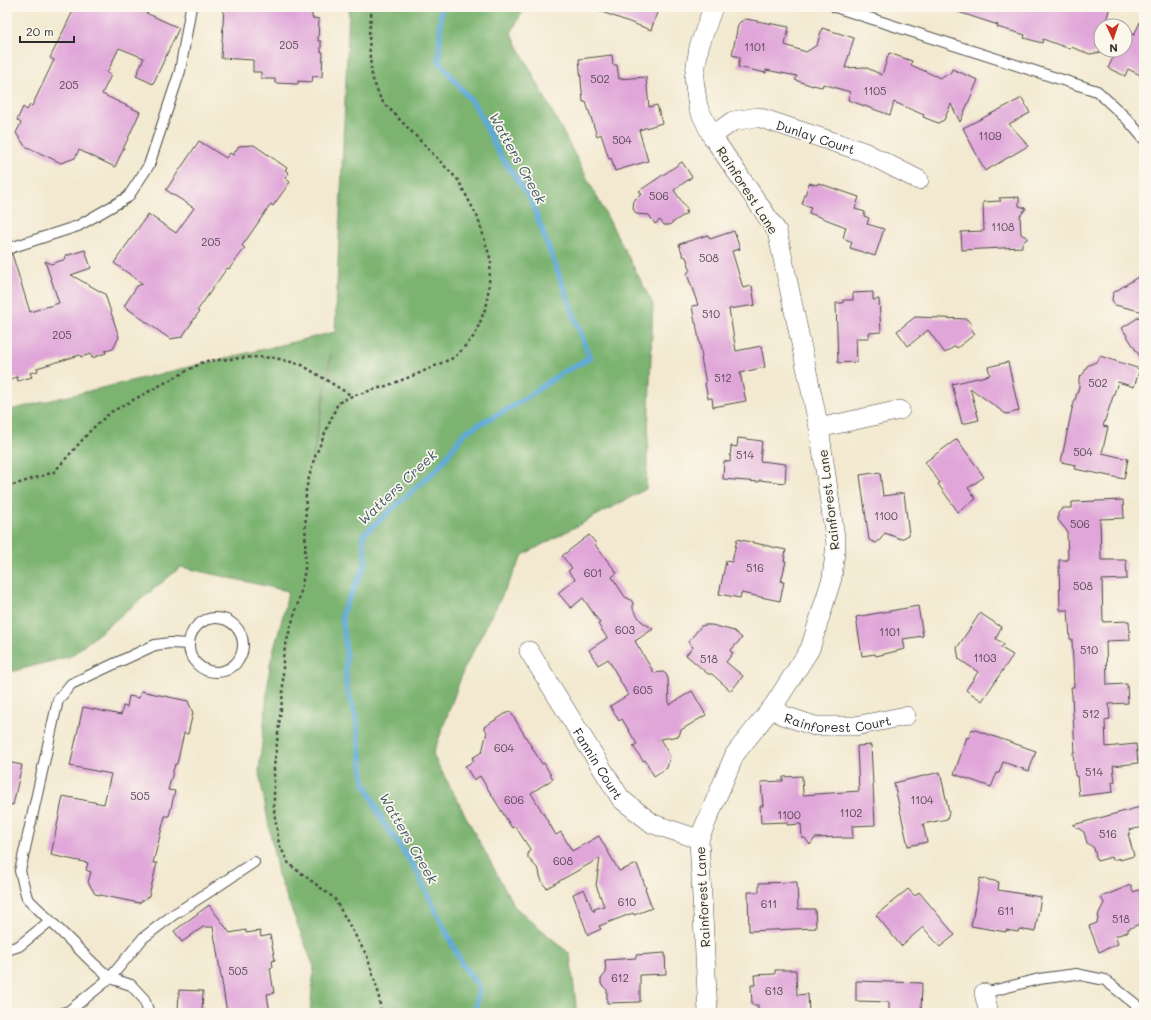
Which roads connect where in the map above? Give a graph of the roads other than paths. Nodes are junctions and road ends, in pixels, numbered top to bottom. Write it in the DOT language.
graph roads {
  1 [pos="191,7"];
  2 [pos="714,7"];
  3 [pos="835,7"];
  4 [pos="712,136"];
  5 [pos="1144,139"];
  6 [pos="919,180"];
  7 [pos="7,249"];
  8 [pos="900,410"];
  9 [pos="819,428"];
  10 [pos="188,644"];
  11 [pos="529,651"];
  12 [pos="774,705"];
  13 [pos="906,716"];
  14 [pos="699,839"];
  15 [pos="254,862"];
  16 [pos="50,921"];
  17 [pos="7,950"];
  18 [pos="110,978"];
  19 [pos="984,993"];
  20 [pos="1144,1011"];
  21 [pos="62,1013"];
  22 [pos="149,1013"];
  23 [pos="708,1013"];
  24 [pos="990,1013"];
  1 -- 7 [label="lane"];
  2 -- 4 [label="street, Rainforest Lane"];
  3 -- 5 [label="lane"];
  4 -- 6 [label="street, Dunlay Court"];
  4 -- 9 [label="street, Rainforest Lane"];
  8 -- 9 [label="street"];
  9 -- 12 [label="street, Rainforest Lane"];
  10 -- 10 [label="lane"];
  10 -- 16 [label="lane"];
  11 -- 14 [label="street, Fannin Court"];
  12 -- 13 [label="street, Rainforest Court"];
  12 -- 14 [label="street, Rainforest Lane"];
  14 -- 23 [label="street, Rainforest Lane"];
  15 -- 18 [label="lane"];
  16 -- 17 [label="lane"];
  16 -- 18 [label="lane"];
  18 -- 21 [label="lane"];
  18 -- 22 [label="lane"];
  19 -- 20 [label="lane"];
  19 -- 24 [label="street"];
}
